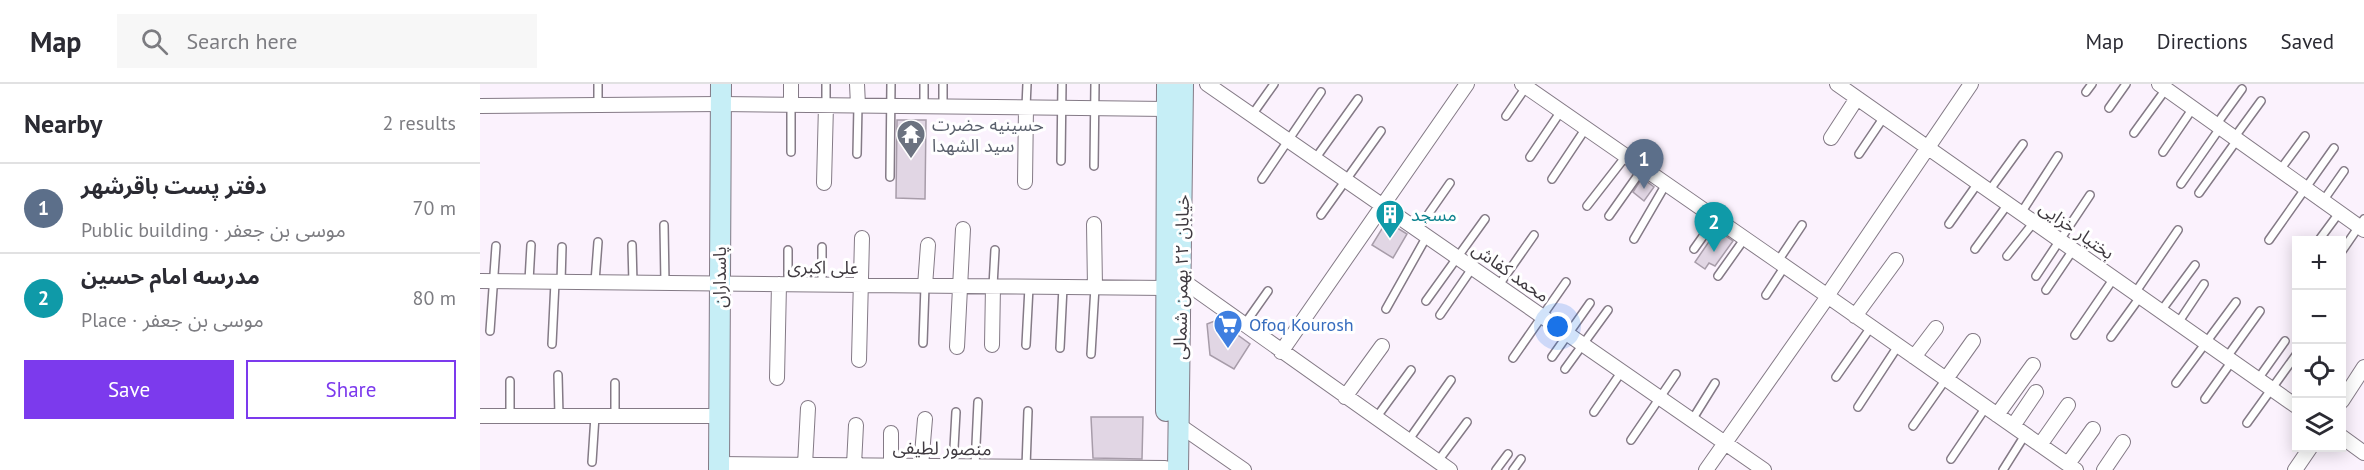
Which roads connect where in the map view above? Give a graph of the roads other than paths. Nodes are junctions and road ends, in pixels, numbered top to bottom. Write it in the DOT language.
graph roads {
  1 [pos="598,84"];
  2 [pos="791,84"];
  3 [pos="826,84"];
  4 [pos="857,84"];
  5 [pos="891,84"];
  6 [pos="924,84"];
  7 [pos="943,84"];
  8 [pos="1027,84"];
  9 [pos="1062,84"];
  10 [pos="1095,84"];
  11 [pos="1167,84"];
  12 [pos="1183,84"];
  13 [pos="1207,84"];
  14 [pos="1274,84"];
  15 [pos="1467,84"];
  16 [pos="1837,84"];
  17 [pos="2092,84"];
  18 [pos="2126,84"];
  19 [pos="1524,86"];
  20 [pos="1964,86"];
  21 [pos="2164,86"];
  22 [pos="2242,89"];
  23 [pos="1321,92"];
  24 [pos="2086,92"];
  25 [pos="720,94"];
  26 [pos="1857,98"];
  27 [pos="1358,99"];
  28 [pos="2260,101"];
  29 [pos="598,105"];
  30 [pos="791,105"];
  31 [pos="826,105"];
  32 [pos="858,105"];
  33 [pos="480,106"];
  34 [pos="890,106"];
  35 [pos="924,106"];
  36 [pos="943,106"];
  37 [pos="1026,107"];
  38 [pos="1062,107"];
  39 [pos="1095,108"];
  40 [pos="2109,108"];
  41 [pos="2193,108"];
  42 [pos="1167,109"];
  43 [pos="1561,111"];
  44 [pos="1252,115"];
  45 [pos="1506,116"];
  46 [pos="1884,117"];
  47 [pos="2218,126"];
  48 [pos="1586,128"];
  49 [pos="1381,131"];
  50 [pos="2134,133"];
  51 [pos="2305,136"];
  52 [pos="1831,138"];
  53 [pos="2236,139"];
  54 [pos="1289,140"];
  55 [pos="2023,144"];
  56 [pos="1926,147"];
  57 [pos="2334,148"];
  58 [pos="791,152"];
  59 [pos="2163,152"];
  60 [pos="857,154"];
  61 [pos="1859,154"];
  62 [pos="1530,156"];
  63 [pos="1626,156"];
  64 [pos="2058,156"];
  65 [pos="1316,159"];
  66 [pos="1061,161"];
  67 [pos="1094,166"];
  68 [pos="1643,168"];
  69 [pos="2280,171"];
  70 [pos="2344,171"];
  71 [pos="890,177"];
  72 [pos="1262,179"];
  73 [pos="1552,179"];
  74 [pos="1347,180"];
  75 [pos="1025,182"];
  76 [pos="824,183"];
  77 [pos="1450,183"];
  78 [pos="1666,184"];
  79 [pos="2181,184"];
  80 [pos="1983,187"];
  81 [pos="2305,188"];
  82 [pos="2199,193"];
  83 [pos="2090,195"];
  84 [pos="2323,201"];
  85 [pos="2008,204"];
  86 [pos="1384,206"];
  87 [pos="1587,206"];
  88 [pos="2021,213"];
  89 [pos="2339,213"];
  90 [pos="1320,215"];
  91 [pos="1609,216"];
  92 [pos="1716,218"];
  93 [pos="1485,219"];
  94 [pos="2034,222"];
  95 [pos="1094,224"];
  96 [pos="1949,224"];
  97 [pos="664,225"];
  98 [pos="1802,225"];
  99 [pos="2362,225"];
  100 [pos="963,229"];
  101 [pos="2178,230"];
  102 [pos="1423,232"];
  103 [pos="1534,235"];
  104 [pos="2322,236"];
  105 [pos="862,238"];
  106 [pos="1634,238"];
  107 [pos="1745,238"];
  108 [pos="2269,240"];
  109 [pos="2060,241"];
  110 [pos="598,242"];
  111 [pos="531,245"];
  112 [pos="632,245"];
  113 [pos="928,245"];
  114 [pos="496,246"];
  115 [pos="2346,246"];
  116 [pos="562,247"];
  117 [pos="822,247"];
  118 [pos="1694,249"];
  119 [pos="1975,249"];
  120 [pos="788,250"];
  121 [pos="995,250"];
  122 [pos="2073,250"];
  123 [pos="2007,256"];
  124 [pos="1458,257"];
  125 [pos="1896,260"];
  126 [pos="1781,264"];
  127 [pos="2195,265"];
  128 [pos="1473,267"];
  129 [pos="1718,276"];
  130 [pos="2036,276"];
  131 [pos="2114,278"];
  132 [pos="487,281"];
  133 [pos="529,281"];
  134 [pos="558,282"];
  135 [pos="595,282"];
  136 [pos="1566,282"];
  137 [pos="633,283"];
  138 [pos="665,283"];
  139 [pos="719,284"];
  140 [pos="783,284"];
  141 [pos="1174,284"];
  142 [pos="2204,284"];
  143 [pos="822,285"];
  144 [pos="861,285"];
  145 [pos="1499,285"];
  146 [pos="925,286"];
  147 [pos="959,286"];
  148 [pos="993,286"];
  149 [pos="1029,287"];
  150 [pos="1063,287"];
  151 [pos="1095,287"];
  152 [pos="2046,290"];
  153 [pos="1268,291"];
  154 [pos="1766,295"];
  155 [pos="2138,295"];
  156 [pos="1828,296"];
  157 [pos="1426,301"];
  158 [pos="2236,302"];
  159 [pos="1590,303"];
  160 [pos="1386,309"];
  161 [pos="1608,310"];
  162 [pos="2161,311"];
  163 [pos="2260,311"];
  164 [pos="1440,315"];
  165 [pos="1541,315"];
  166 [pos="1855,315"];
  167 [pos="2178,323"];
  168 [pos="1244,325"];
  169 [pos="1871,327"];
  170 [pos="1936,328"];
  171 [pos="490,331"];
  172 [pos="1568,334"];
  173 [pos="2075,334"];
  174 [pos="2111,337"];
  175 [pos="1973,341"];
  176 [pos="2285,341"];
  177 [pos="923,343"];
  178 [pos="2206,343"];
  179 [pos="552,344"];
  180 [pos="1583,344"];
  181 [pos="992,345"];
  182 [pos="1026,345"];
  183 [pos="1382,346"];
  184 [pos="1898,346"];
  185 [pos="957,347"];
  186 [pos="1060,348"];
  187 [pos="1281,352"];
  188 [pos="1091,354"];
  189 [pos="1552,357"];
  190 [pos="1914,357"];
  191 [pos="1513,358"];
  192 [pos="2229,359"];
  193 [pos="859,360"];
  194 [pos="2292,361"];
  195 [pos="2033,365"];
  196 [pos="2364,368"];
  197 [pos="1565,369"];
  198 [pos="1411,370"];
  199 [pos="1622,371"];
  200 [pos="1676,374"];
  201 [pos="558,375"];
  202 [pos="1836,377"];
  203 [pos="777,378"];
  204 [pos="1946,379"];
  205 [pos="2258,379"];
  206 [pos="1451,380"];
  207 [pos="510,381"];
  208 [pos="615,383"];
  209 [pos="1715,383"];
  210 [pos="2176,383"];
  211 [pos="2272,389"];
  212 [pos="2036,392"];
  213 [pos="1345,397"];
  214 [pos="1659,397"];
  215 [pos="2344,398"];
  216 [pos="2205,399"];
  217 [pos="978,402"];
  218 [pos="2292,403"];
  219 [pos="2068,405"];
  220 [pos="1858,407"];
  221 [pos="808,408"];
  222 [pos="1028,411"];
  223 [pos="1991,411"];
  224 [pos="956,412"];
  225 [pos="1594,412"];
  226 [pos="480,416"];
  227 [pos="510,416"];
  228 [pos="559,416"];
  229 [pos="595,416"];
  230 [pos="615,416"];
  231 [pos="719,416"];
  232 [pos="1376,418"];
  233 [pos="924,419"];
  234 [pos="1692,420"];
  235 [pos="1467,422"];
  236 [pos="2247,423"];
  237 [pos="856,425"];
  238 [pos="1179,425"];
  239 [pos="1913,426"];
  240 [pos="2013,426"];
  241 [pos="2092,429"];
  242 [pos="891,433"];
  243 [pos="2025,435"];
  244 [pos="1631,440"];
  245 [pos="2346,440"];
  246 [pos="1408,441"];
  247 [pos="2123,442"];
  248 [pos="1725,443"];
  249 [pos="2040,445"];
  250 [pos="2307,452"];
  251 [pos="1508,453"];
  252 [pos="2364,453"];
  253 [pos="1521,459"];
  254 [pos="1951,459"];
  255 [pos="1437,461"];
  256 [pos="592,462"];
  257 [pos="805,465"];
  258 [pos="854,465"];
  259 [pos="891,466"];
  260 [pos="921,466"];
  261 [pos="953,466"];
  262 [pos="975,466"];
  263 [pos="719,467"];
  264 [pos="1026,467"];
  265 [pos="2069,468"];
  266 [pos="1170,469"];
  267 [pos="1244,470"];
  268 [pos="1450,470"];
  269 [pos="1496,470"];
  270 [pos="1513,470"];
  271 [pos="1706,470"];
  272 [pos="1764,470"];
  273 [pos="2003,470"];
  274 [pos="2104,470"];
  275 [pos="2295,470"];
  1 -- 29 [label="lane"];
  2 -- 30 [label="street"];
  3 -- 31 [label="lane"];
  4 -- 32 [label="street"];
  5 -- 34 [label="lane"];
  6 -- 35 [label="lane"];
  7 -- 36 [label="lane"];
  8 -- 37 [label="lane"];
  9 -- 38 [label="lane"];
  10 -- 39 [label="lane"];
  11 -- 42 [label="street, خیابان ۲۲ بهمن شمالی"];
  12 -- 141 [label="street, خیابان ۲۲ بهمن شمالی"];
  13 -- 44 [label="street, محمد کفاش"];
  14 -- 44 [label="lane"];
  15 -- 86 [label="street"];
  16 -- 26 [label="street, بختیار خزایی"];
  17 -- 24 [label="lane"];
  18 -- 40 [label="lane"];
  19 -- 43 [label="street"];
  19 -- 45 [label="lane"];
  20 -- 56 [label="street"];
  21 -- 41 [label="street"];
  21 -- 50 [label="lane"];
  22 -- 47 [label="lane"];
  23 -- 54 [label="lane"];
  25 -- 29 [label="street"];
  25 -- 30 [label="street"];
  25 -- 139 [label="street, پاسداران"];
  26 -- 46 [label="street, بختیار خزایی"];
  26 -- 52 [label="street"];
  27 -- 65 [label="lane"];
  28 -- 53 [label="lane"];
  29 -- 33 [label="street"];
  30 -- 31 [label="street"];
  30 -- 58 [label="lane"];
  31 -- 32 [label="street"];
  31 -- 76 [label="street"];
  32 -- 34 [label="street"];
  32 -- 60 [label="lane"];
  34 -- 35 [label="street"];
  34 -- 71 [label="lane"];
  35 -- 36 [label="street"];
  36 -- 37 [label="street"];
  37 -- 38 [label="street"];
  37 -- 75 [label="street"];
  38 -- 39 [label="street"];
  38 -- 66 [label="lane"];
  39 -- 42 [label="street"];
  39 -- 67 [label="lane"];
  41 -- 47 [label="street"];
  41 -- 59 [label="lane"];
  42 -- 141 [label="street, خیابان ۲۲ بهمن شمالی"];
  43 -- 48 [label="street"];
  43 -- 62 [label="lane"];
  44 -- 54 [label="street, محمد کفاش"];
  46 -- 56 [label="street, بختیار خزایی"];
  46 -- 61 [label="lane"];
  47 -- 53 [label="street"];
  47 -- 79 [label="lane"];
  48 -- 63 [label="street"];
  48 -- 73 [label="lane"];
  49 -- 74 [label="lane"];
  51 -- 69 [label="lane"];
  53 -- 69 [label="street"];
  53 -- 82 [label="lane"];
  54 -- 65 [label="street, محمد کفاش"];
  54 -- 72 [label="lane"];
  55 -- 80 [label="lane"];
  56 -- 80 [label="street, بختیار خزایی"];
  56 -- 156 [label="street"];
  57 -- 81 [label="lane"];
  63 -- 68 [label="street"];
  63 -- 87 [label="lane"];
  64 -- 88 [label="lane"];
  65 -- 74 [label="street, محمد کفاش"];
  68 -- 78 [label="street"];
  68 -- 91 [label="lane"];
  69 -- 81 [label="street"];
  70 -- 84 [label="lane"];
  74 -- 86 [label="street, محمد کفاش"];
  74 -- 90 [label="lane"];
  77 -- 102 [label="lane"];
  78 -- 92 [label="street"];
  78 -- 106 [label="lane"];
  80 -- 85 [label="street, بختیار خزایی"];
  80 -- 96 [label="lane"];
  81 -- 84 [label="street"];
  81 -- 108 [label="lane"];
  83 -- 109 [label="lane"];
  84 -- 89 [label="street"];
  85 -- 88 [label="street, بختیار خزایی"];
  85 -- 119 [label="lane"];
  86 -- 102 [label="street, محمد کفاش"];
  86 -- 187 [label="street"];
  88 -- 94 [label="street, بختیار خزایی"];
  89 -- 99 [label="street"];
  89 -- 104 [label="lane"];
  92 -- 107 [label="street"];
  92 -- 118 [label="lane"];
  93 -- 124 [label="lane"];
  94 -- 109 [label="street, بختیار خزایی"];
  94 -- 123 [label="lane"];
  95 -- 151 [label="street"];
  97 -- 138 [label="lane"];
  98 -- 126 [label="lane"];
  99 -- 115 [label="lane"];
  100 -- 147 [label="street"];
  101 -- 155 [label="lane"];
  102 -- 124 [label="street, محمد کفاش"];
  102 -- 160 [label="lane"];
  103 -- 145 [label="lane"];
  105 -- 144 [label="street"];
  107 -- 126 [label="street"];
  107 -- 129 [label="lane"];
  109 -- 122 [label="street, بختیار خزایی"];
  109 -- 130 [label="lane"];
  110 -- 135 [label="lane"];
  111 -- 133 [label="lane"];
  112 -- 137 [label="lane"];
  113 -- 146 [label="street"];
  114 -- 132 [label="lane"];
  116 -- 134 [label="lane"];
  117 -- 143 [label="lane"];
  120 -- 140 [label="lane"];
  121 -- 148 [label="lane"];
  122 -- 131 [label="street, بختیار خزایی"];
  122 -- 152 [label="lane"];
  124 -- 128 [label="street, محمد کفاش"];
  124 -- 157 [label="lane"];
  125 -- 166 [label="street"];
  126 -- 154 [label="lane"];
  126 -- 156 [label="street"];
  127 -- 162 [label="lane"];
  128 -- 145 [label="street, محمد کفاش"];
  128 -- 164 [label="lane"];
  131 -- 155 [label="street, بختیار خزایی"];
  131 -- 173 [label="lane"];
  132 -- 133 [label="street, علی اکبری"];
  132 -- 171 [label="lane"];
  133 -- 134 [label="street, علی اکبری"];
  134 -- 135 [label="street, علی اکبری"];
  134 -- 179 [label="lane"];
  135 -- 137 [label="street, علی اکبری"];
  136 -- 165 [label="lane"];
  137 -- 138 [label="street, علی اکبری"];
  138 -- 139 [label="street, علی اکبری"];
  139 -- 140 [label="street, علی اکبری"];
  139 -- 231 [label="street, پاسداران"];
  140 -- 143 [label="street, علی اکبری"];
  140 -- 203 [label="street"];
  141 -- 151 [label="street, علی اکبری"];
  141 -- 168 [label="street"];
  141 -- 238 [label="street, خیابان ۲۲ بهمن شمالی"];
  141 -- 266 [label="street, خیابان ۲۲ بهمن شمالی"];
  142 -- 167 [label="lane"];
  143 -- 144 [label="street, علی اکبری"];
  144 -- 146 [label="street, علی اکبری"];
  144 -- 193 [label="street"];
  145 -- 165 [label="street, محمد کفاش"];
  146 -- 147 [label="street, علی اکبری"];
  146 -- 177 [label="lane"];
  147 -- 148 [label="street, علی اکبری"];
  147 -- 185 [label="street"];
  148 -- 149 [label="street, علی اکبری"];
  148 -- 181 [label="street"];
  149 -- 150 [label="street, علی اکبری"];
  149 -- 182 [label="lane"];
  150 -- 151 [label="street, علی اکبری"];
  150 -- 186 [label="lane"];
  151 -- 188 [label="lane"];
  153 -- 168 [label="lane"];
  155 -- 162 [label="street, بختیار خزایی"];
  155 -- 174 [label="lane"];
  156 -- 166 [label="street"];
  156 -- 248 [label="street"];
  158 -- 178 [label="lane"];
  159 -- 172 [label="lane"];
  161 -- 180 [label="lane"];
  162 -- 167 [label="street, بختیار خزایی"];
  163 -- 192 [label="lane"];
  165 -- 172 [label="street, محمد کفاش"];
  165 -- 191 [label="lane"];
  166 -- 169 [label="street"];
  167 -- 178 [label="street, بختیار خزایی"];
  168 -- 187 [label="street"];
  169 -- 184 [label="street"];
  169 -- 202 [label="lane"];
  170 -- 190 [label="street"];
  172 -- 180 [label="street, محمد کفاش"];
  172 -- 189 [label="lane"];
  175 -- 204 [label="street"];
  176 -- 205 [label="lane"];
  178 -- 192 [label="street, بختیار خزایی"];
  178 -- 210 [label="lane"];
  180 -- 197 [label="lane"];
  180 -- 199 [label="street, محمد کفاش"];
  183 -- 213 [label="street"];
  184 -- 190 [label="street"];
  184 -- 220 [label="lane"];
  187 -- 213 [label="street"];
  190 -- 204 [label="street"];
  192 -- 205 [label="street, بختیار خزایی"];
  192 -- 216 [label="lane"];
  194 -- 211 [label="lane"];
  195 -- 223 [label="street"];
  196 -- 215 [label="street"];
  198 -- 232 [label="lane"];
  199 -- 214 [label="street, محمد کفاش"];
  199 -- 225 [label="lane"];
  200 -- 214 [label="lane"];
  201 -- 228 [label="lane"];
  204 -- 223 [label="street"];
  204 -- 239 [label="lane"];
  205 -- 211 [label="street, بختیار خزایی"];
  206 -- 246 [label="lane"];
  207 -- 227 [label="lane"];
  208 -- 230 [label="lane"];
  209 -- 234 [label="lane"];
  211 -- 218 [label="street, بختیار خزایی"];
  211 -- 236 [label="lane"];
  212 -- 240 [label="street"];
  213 -- 232 [label="street"];
  214 -- 234 [label="street, محمد کفاش"];
  214 -- 244 [label="lane"];
  217 -- 262 [label="lane"];
  219 -- 249 [label="street"];
  221 -- 257 [label="street"];
  222 -- 264 [label="lane"];
  223 -- 240 [label="street"];
  223 -- 254 [label="lane"];
  224 -- 261 [label="lane"];
  226 -- 227 [label="street"];
  227 -- 228 [label="street"];
  228 -- 229 [label="street"];
  229 -- 230 [label="street"];
  229 -- 256 [label="lane"];
  230 -- 231 [label="street"];
  231 -- 263 [label="street, پاسداران"];
  232 -- 246 [label="street"];
  233 -- 260 [label="street"];
  234 -- 248 [label="street, محمد کفاش"];
  235 -- 255 [label="lane"];
  237 -- 258 [label="street"];
  238 -- 266 [label="street, خیابان ۲۲ بهمن شمالی"];
  238 -- 267 [label="street"];
  240 -- 243 [label="street"];
  241 -- 265 [label="street"];
  242 -- 259 [label="street"];
  243 -- 249 [label="street"];
  243 -- 273 [label="lane"];
  245 -- 252 [label="street"];
  246 -- 255 [label="street"];
  247 -- 274 [label="street"];
  248 -- 271 [label="street"];
  248 -- 272 [label="street, محمد کفاش"];
  249 -- 265 [label="street"];
  250 -- 275 [label="street"];
  251 -- 269 [label="lane"];
  253 -- 270 [label="lane"];
  255 -- 268 [label="street"];
  257 -- 258 [label="street, منصور لطیفی"];
  257 -- 263 [label="street, منصور لطیفی"];
  258 -- 259 [label="street, منصور لطیفی"];
  259 -- 260 [label="street, منصور لطیفی"];
  260 -- 261 [label="street, منصور لطیفی"];
  261 -- 262 [label="street, منصور لطیفی"];
  262 -- 264 [label="street, منصور لطیفی"];
  264 -- 266 [label="street, منصور لطیفی"];
}
